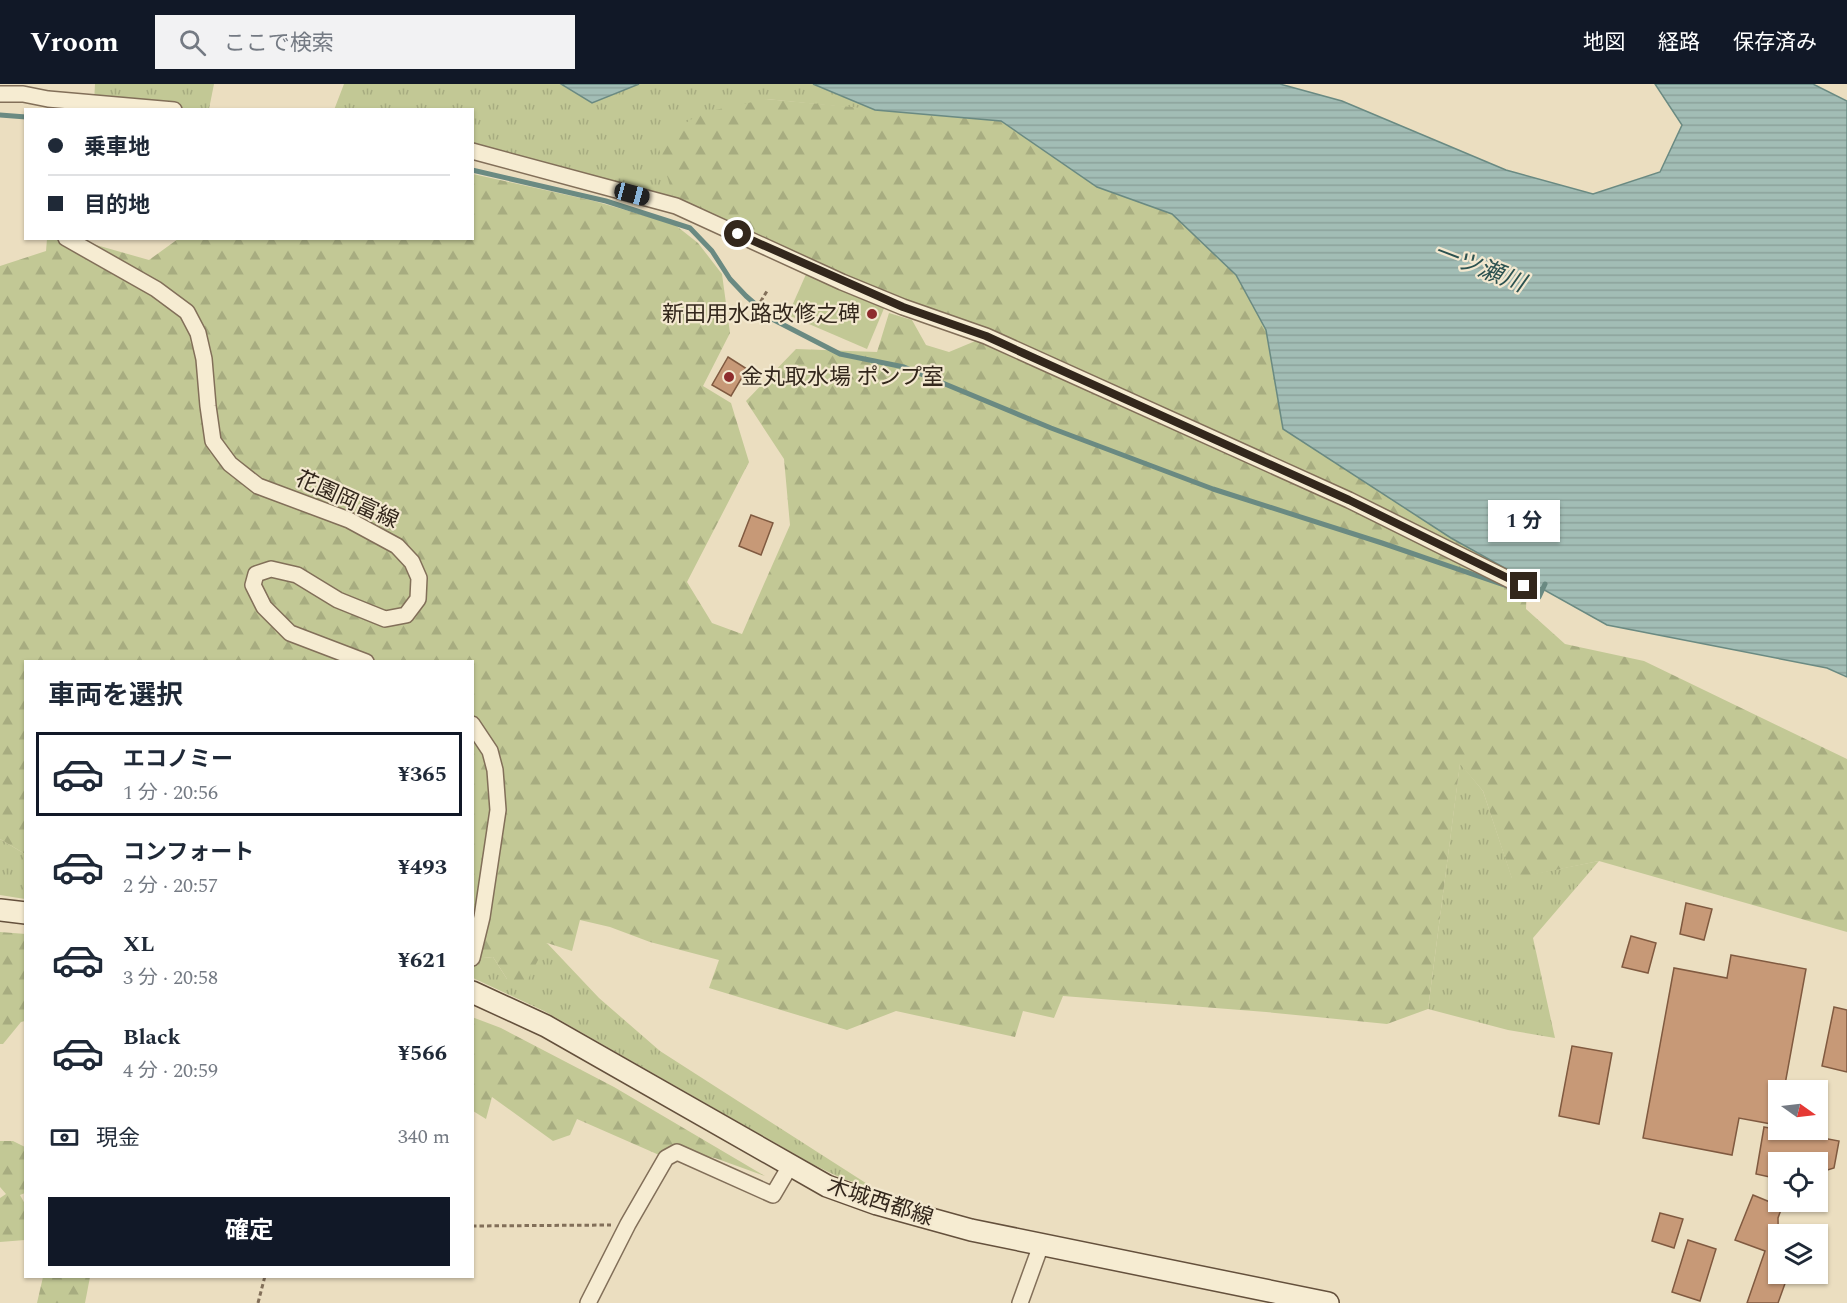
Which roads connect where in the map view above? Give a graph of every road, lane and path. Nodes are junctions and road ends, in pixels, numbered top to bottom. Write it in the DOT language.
graph roads {
  1 [pos="0,94"];
  2 [pos="47,104"];
  3 [pos="132,108"];
  4 [pos="474,152"];
  5 [pos="70,240"];
  6 [pos="767,291"];
  7 [pos="749,321"];
  8 [pos="1524,586"];
  9 [pos="361,660"];
  10 [pos="474,727"];
  11 [pos="0,910"];
  12 [pos="24,913"];
  13 [pos="474,950"];
  14 [pos="474,993"];
  15 [pos="790,1166"];
  16 [pos="628,1224"];
  17 [pos="474,1226"];
  18 [pos="1041,1245"];
  19 [pos="264,1278"];
  20 [pos="258,1303"];
  21 [pos="588,1303"];
  22 [pos="1020,1303"];
  23 [pos="1328,1303"];
  1 -- 2 [label="street"];
  2 -- 3 [label="street"];
  4 -- 8 [label="street"];
  5 -- 9 [label="street, 花園岡富線"];
  6 -- 7 [label="path"];
  10 -- 13 [label="street"];
  11 -- 12 [label="main road"];
  14 -- 15 [label="main road, 木城西都線"];
  15 -- 16 [label="street"];
  15 -- 18 [label="main road, 木城西都線"];
  16 -- 17 [label="path"];
  16 -- 21 [label="street"];
  18 -- 22 [label="street"];
  18 -- 23 [label="main road, 木城西都線"];
  19 -- 20 [label="path"];
}
